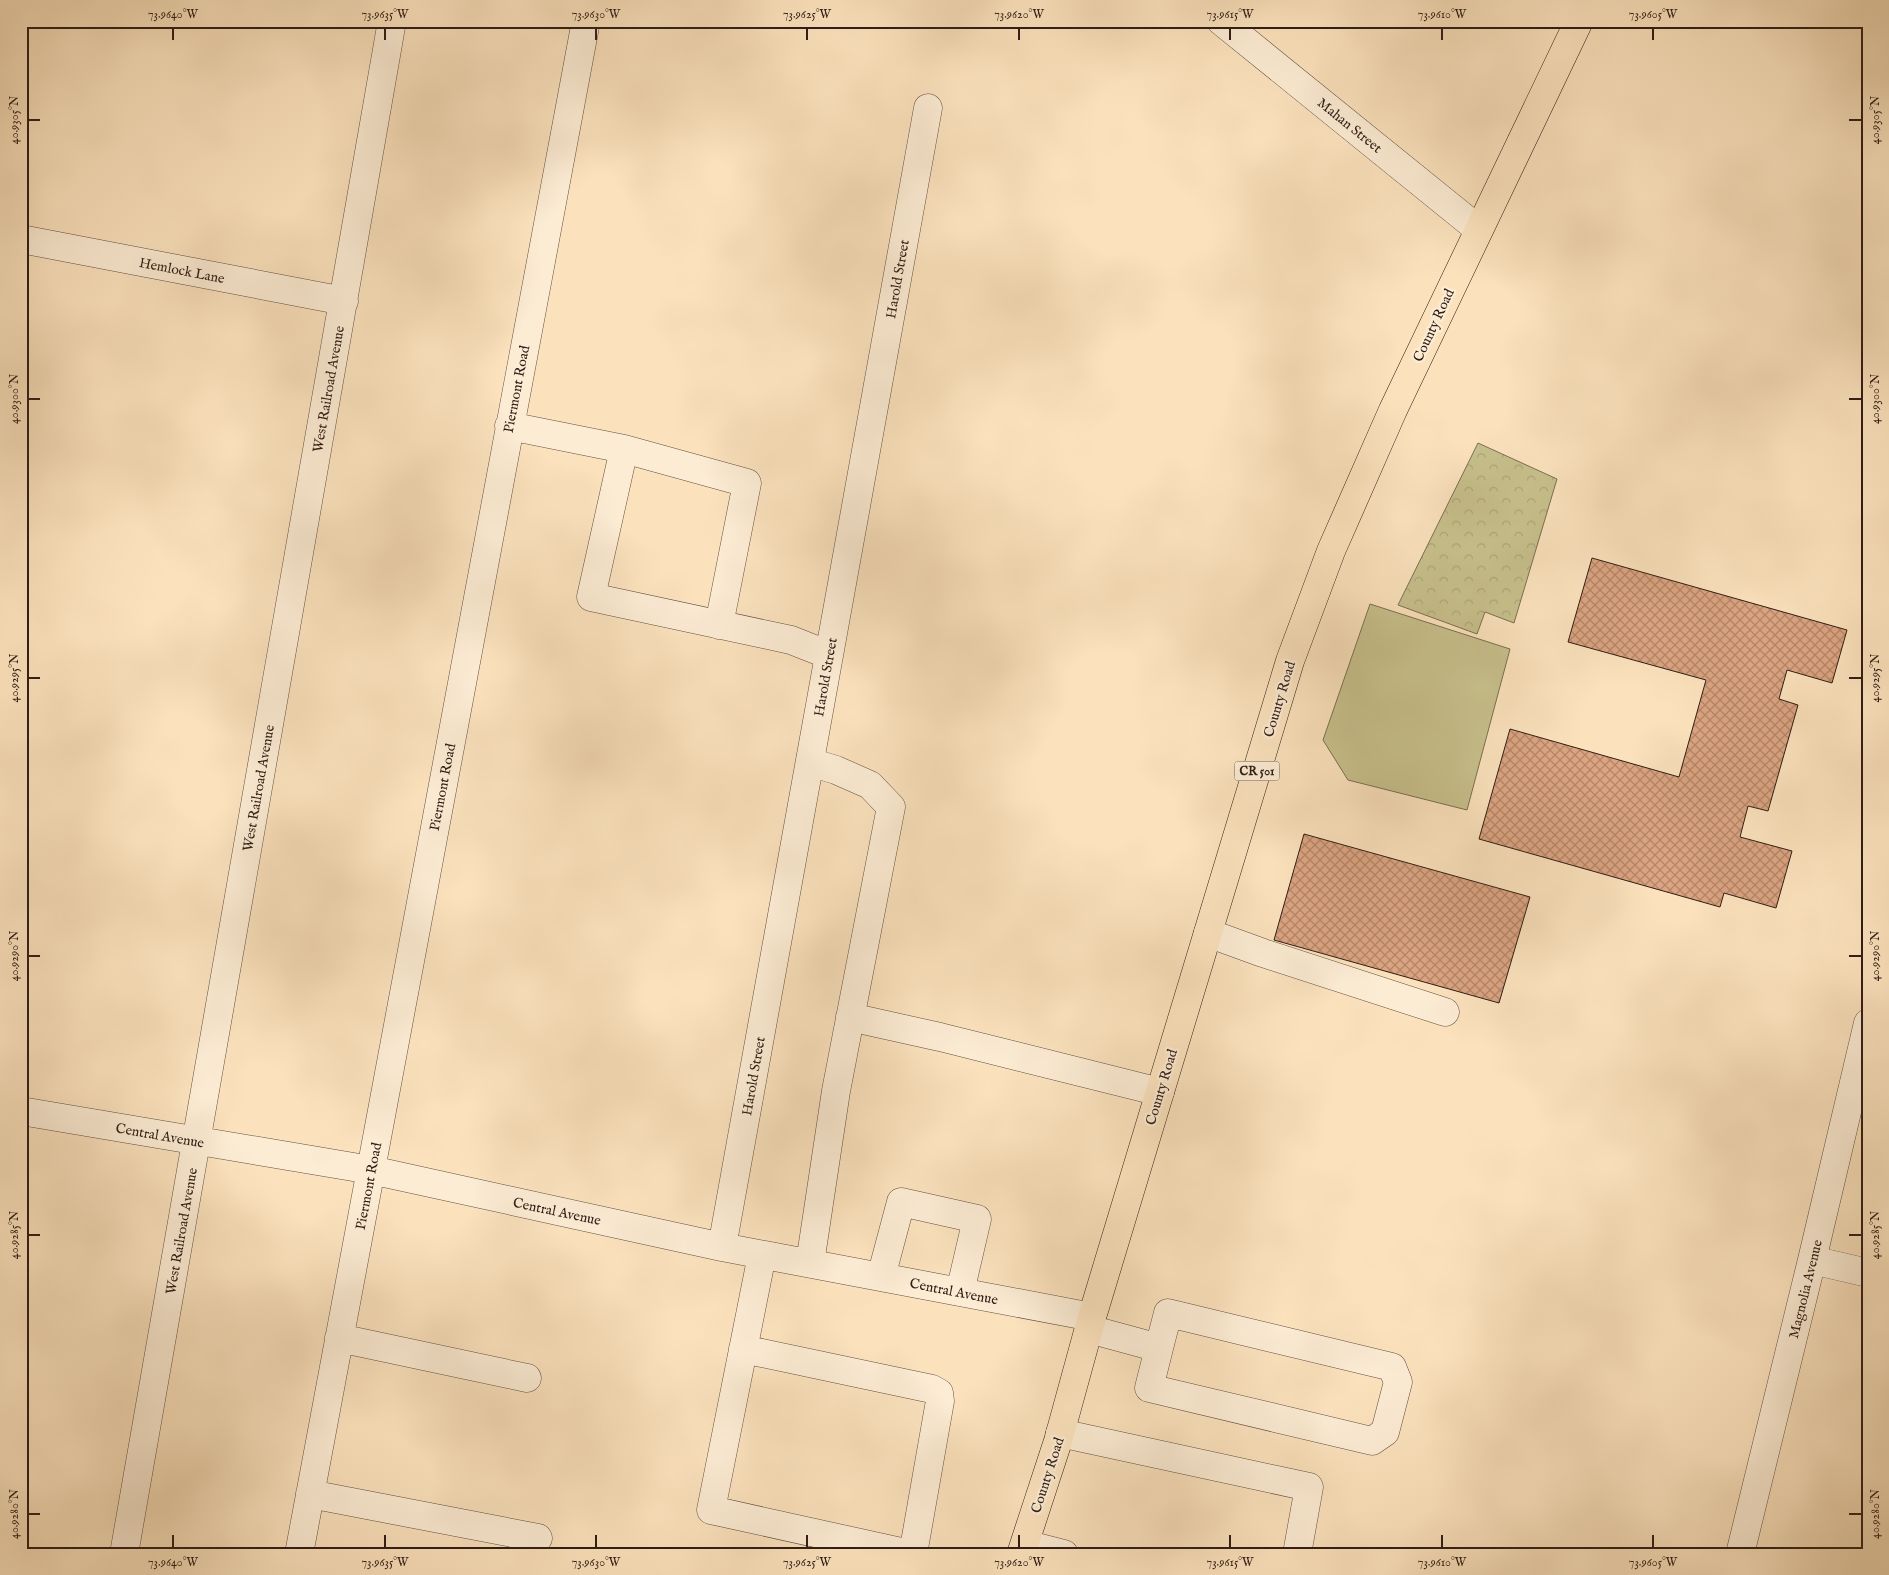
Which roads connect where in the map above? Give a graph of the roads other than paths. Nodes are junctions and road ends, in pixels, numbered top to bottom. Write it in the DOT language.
graph roads {
  1 [pos="392,21"];
  2 [pos="586,21"];
  3 [pos="1221,21"];
  4 [pos="1579,21"];
  5 [pos="928,108"];
  6 [pos="1478,230"];
  7 [pos="21,239"];
  8 [pos="344,301"];
  9 [pos="509,426"];
  10 [pos="624,448"];
  11 [pos="719,625"];
  12 [pos="829,655"];
  13 [pos="810,762"];
  14 [pos="1208,933"];
  15 [pos="1445,1012"];
  16 [pos="850,1016"];
  17 [pos="1868,1023"];
  18 [pos="1160,1092"];
  19 [pos="21,1111"];
  20 [pos="197,1141"];
  21 [pos="371,1170"];
  22 [pos="722,1247"];
  23 [pos="762,1254"];
  24 [pos="1812,1260"];
  25 [pos="810,1264"];
  26 [pos="1868,1273"];
  27 [pos="881,1277"];
  28 [pos="960,1292"];
  29 [pos="1090,1323"];
  30 [pos="339,1338"];
  31 [pos="1159,1348"];
  32 [pos="743,1349"];
  33 [pos="527,1378"];
  34 [pos="1060,1434"];
  35 [pos="310,1494"];
  36 [pos="538,1538"];
  37 [pos="1023,1549"];
  38 [pos="124,1554"];
  39 [pos="299,1554"];
  40 [pos="912,1554"];
  41 [pos="1064,1554"];
  42 [pos="1297,1554"];
  43 [pos="1740,1554"];
  1 -- 8 [label="street, West Railroad Avenue"];
  2 -- 9 [label="street, Piermont Road"];
  3 -- 6 [label="street, Mahan Street"];
  4 -- 6 [label="main road, County Road / CR 501"];
  5 -- 12 [label="street, Harold Street"];
  6 -- 14 [label="main road, County Road / CR 501"];
  7 -- 8 [label="street, Hemlock Lane"];
  8 -- 20 [label="street, West Railroad Avenue"];
  9 -- 10 [label="street"];
  9 -- 21 [label="street, Piermont Road"];
  10 -- 11 [label="street"];
  10 -- 11 [label="street"];
  11 -- 12 [label="street"];
  12 -- 13 [label="street, Harold Street"];
  13 -- 16 [label="street"];
  13 -- 22 [label="street, Harold Street"];
  14 -- 15 [label="street"];
  14 -- 18 [label="main road, County Road / CR 501"];
  16 -- 18 [label="street"];
  16 -- 25 [label="street"];
  17 -- 24 [label="street, Magnolia Avenue"];
  18 -- 29 [label="main road, County Road / CR 501"];
  19 -- 20 [label="street, Central Avenue"];
  20 -- 21 [label="street, Central Avenue"];
  20 -- 38 [label="street, West Railroad Avenue"];
  21 -- 22 [label="street, Central Avenue"];
  21 -- 30 [label="street, Piermont Road"];
  22 -- 23 [label="street, Central Avenue"];
  23 -- 25 [label="street, Central Avenue"];
  23 -- 32 [label="street"];
  24 -- 26 [label="street"];
  24 -- 43 [label="street, Magnolia Avenue"];
  25 -- 27 [label="street, Central Avenue"];
  27 -- 28 [label="street, Central Avenue"];
  27 -- 28 [label="street"];
  28 -- 29 [label="street, Central Avenue"];
  29 -- 31 [label="street, Central Avenue"];
  29 -- 34 [label="main road, County Road / CR 501"];
  30 -- 33 [label="street"];
  30 -- 35 [label="street, Piermont Road"];
  31 -- 31 [label="street"];
  32 -- 40 [label="street"];
  32 -- 40 [label="street"];
  34 -- 37 [label="main road, County Road / CR 501"];
  34 -- 42 [label="street"];
  35 -- 36 [label="street"];
  35 -- 39 [label="street, Piermont Road"];
  37 -- 41 [label="street"];
}
